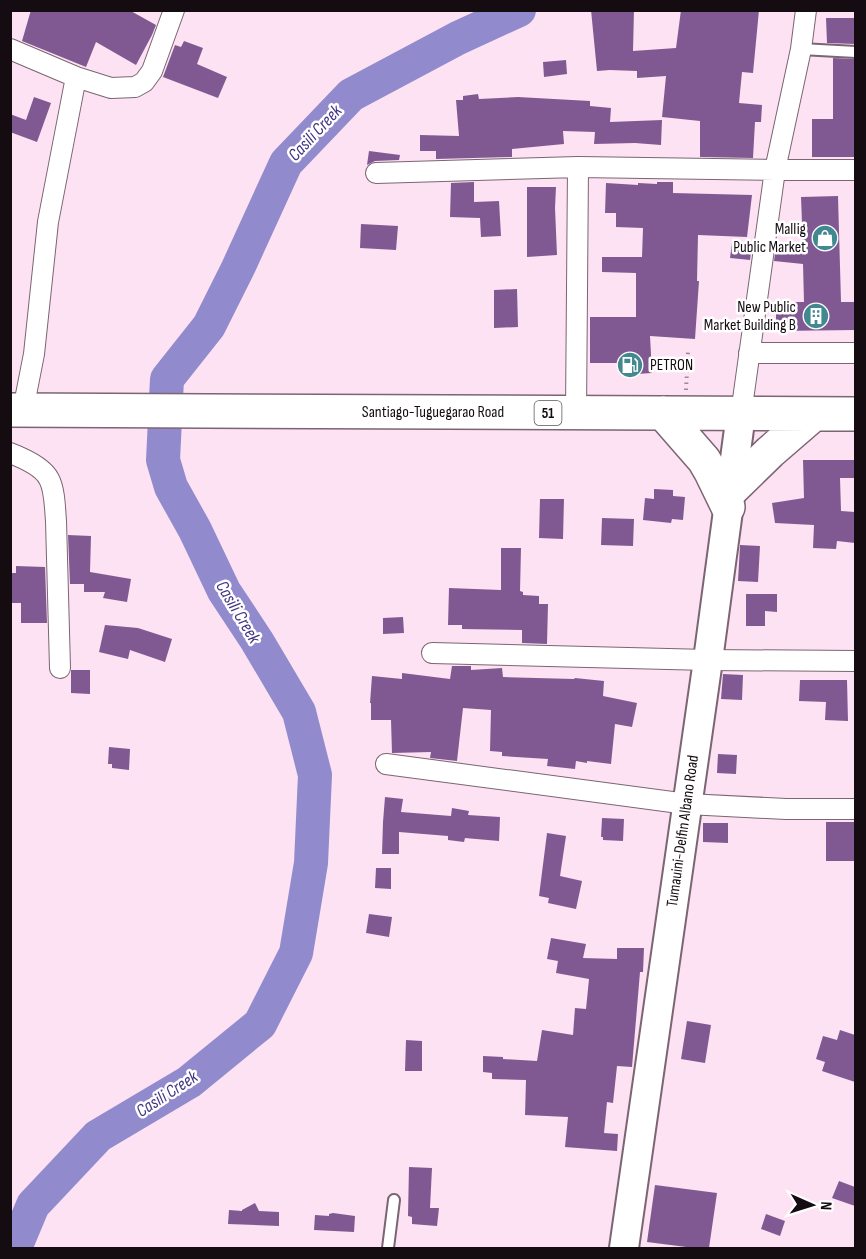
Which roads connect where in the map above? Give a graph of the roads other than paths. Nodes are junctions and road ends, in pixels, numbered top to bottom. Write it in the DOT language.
graph roads {
  1 [pos="174,10"];
  2 [pos="806,10"];
  3 [pos="10,49"];
  4 [pos="801,49"];
  5 [pos="855,52"];
  6 [pos="76,77"];
  7 [pos="578,167"];
  8 [pos="775,170"];
  9 [pos="855,170"];
  10 [pos="376,173"];
  11 [pos="855,352"];
  12 [pos="749,353"];
  13 [pos="17,410"];
  14 [pos="576,413"];
  15 [pos="674,413"];
  16 [pos="741,414"];
  17 [pos="814,414"];
  18 [pos="855,414"];
  19 [pos="10,453"];
  20 [pos="729,499"];
  21 [pos="432,653"];
  22 [pos="708,660"];
  23 [pos="855,661"];
  24 [pos="60,668"];
  25 [pos="386,764"];
  26 [pos="687,804"];
  27 [pos="855,808"];
  28 [pos="394,1200"];
  29 [pos="388,1248"];
  30 [pos="624,1248"];
  1 -- 6 [label="street"];
  2 -- 4 [label="street"];
  3 -- 6 [label="street"];
  4 -- 5 [label="lane"];
  4 -- 8 [label="street"];
  6 -- 13 [label="street"];
  7 -- 8 [label="street"];
  7 -- 10 [label="street"];
  7 -- 14 [label="street"];
  8 -- 9 [label="street"];
  8 -- 12 [label="street"];
  11 -- 12 [label="street"];
  12 -- 16 [label="street"];
  13 -- 14 [label="highway, Santiago-Tuguegarao Road / 51"];
  14 -- 15 [label="highway, Santiago-Tuguegarao Road / 51"];
  15 -- 16 [label="highway, Santiago-Tuguegarao Road / 51"];
  15 -- 20 [label="highway"];
  16 -- 17 [label="highway, Santiago-Tuguegarao Road / 51"];
  16 -- 20 [label="main road, Tumauini-Delfin Albano Road"];
  17 -- 18 [label="highway, Santiago-Tuguegarao Road / 51"];
  17 -- 20 [label="highway"];
  19 -- 24 [label="street"];
  20 -- 22 [label="main road, Tumauini-Delfin Albano Road"];
  21 -- 22 [label="street"];
  22 -- 23 [label="street"];
  22 -- 26 [label="main road, Tumauini-Delfin Albano Road"];
  25 -- 26 [label="street"];
  26 -- 27 [label="street"];
  26 -- 30 [label="main road, Tumauini-Delfin Albano Road"];
  28 -- 29 [label="lane"];
}
